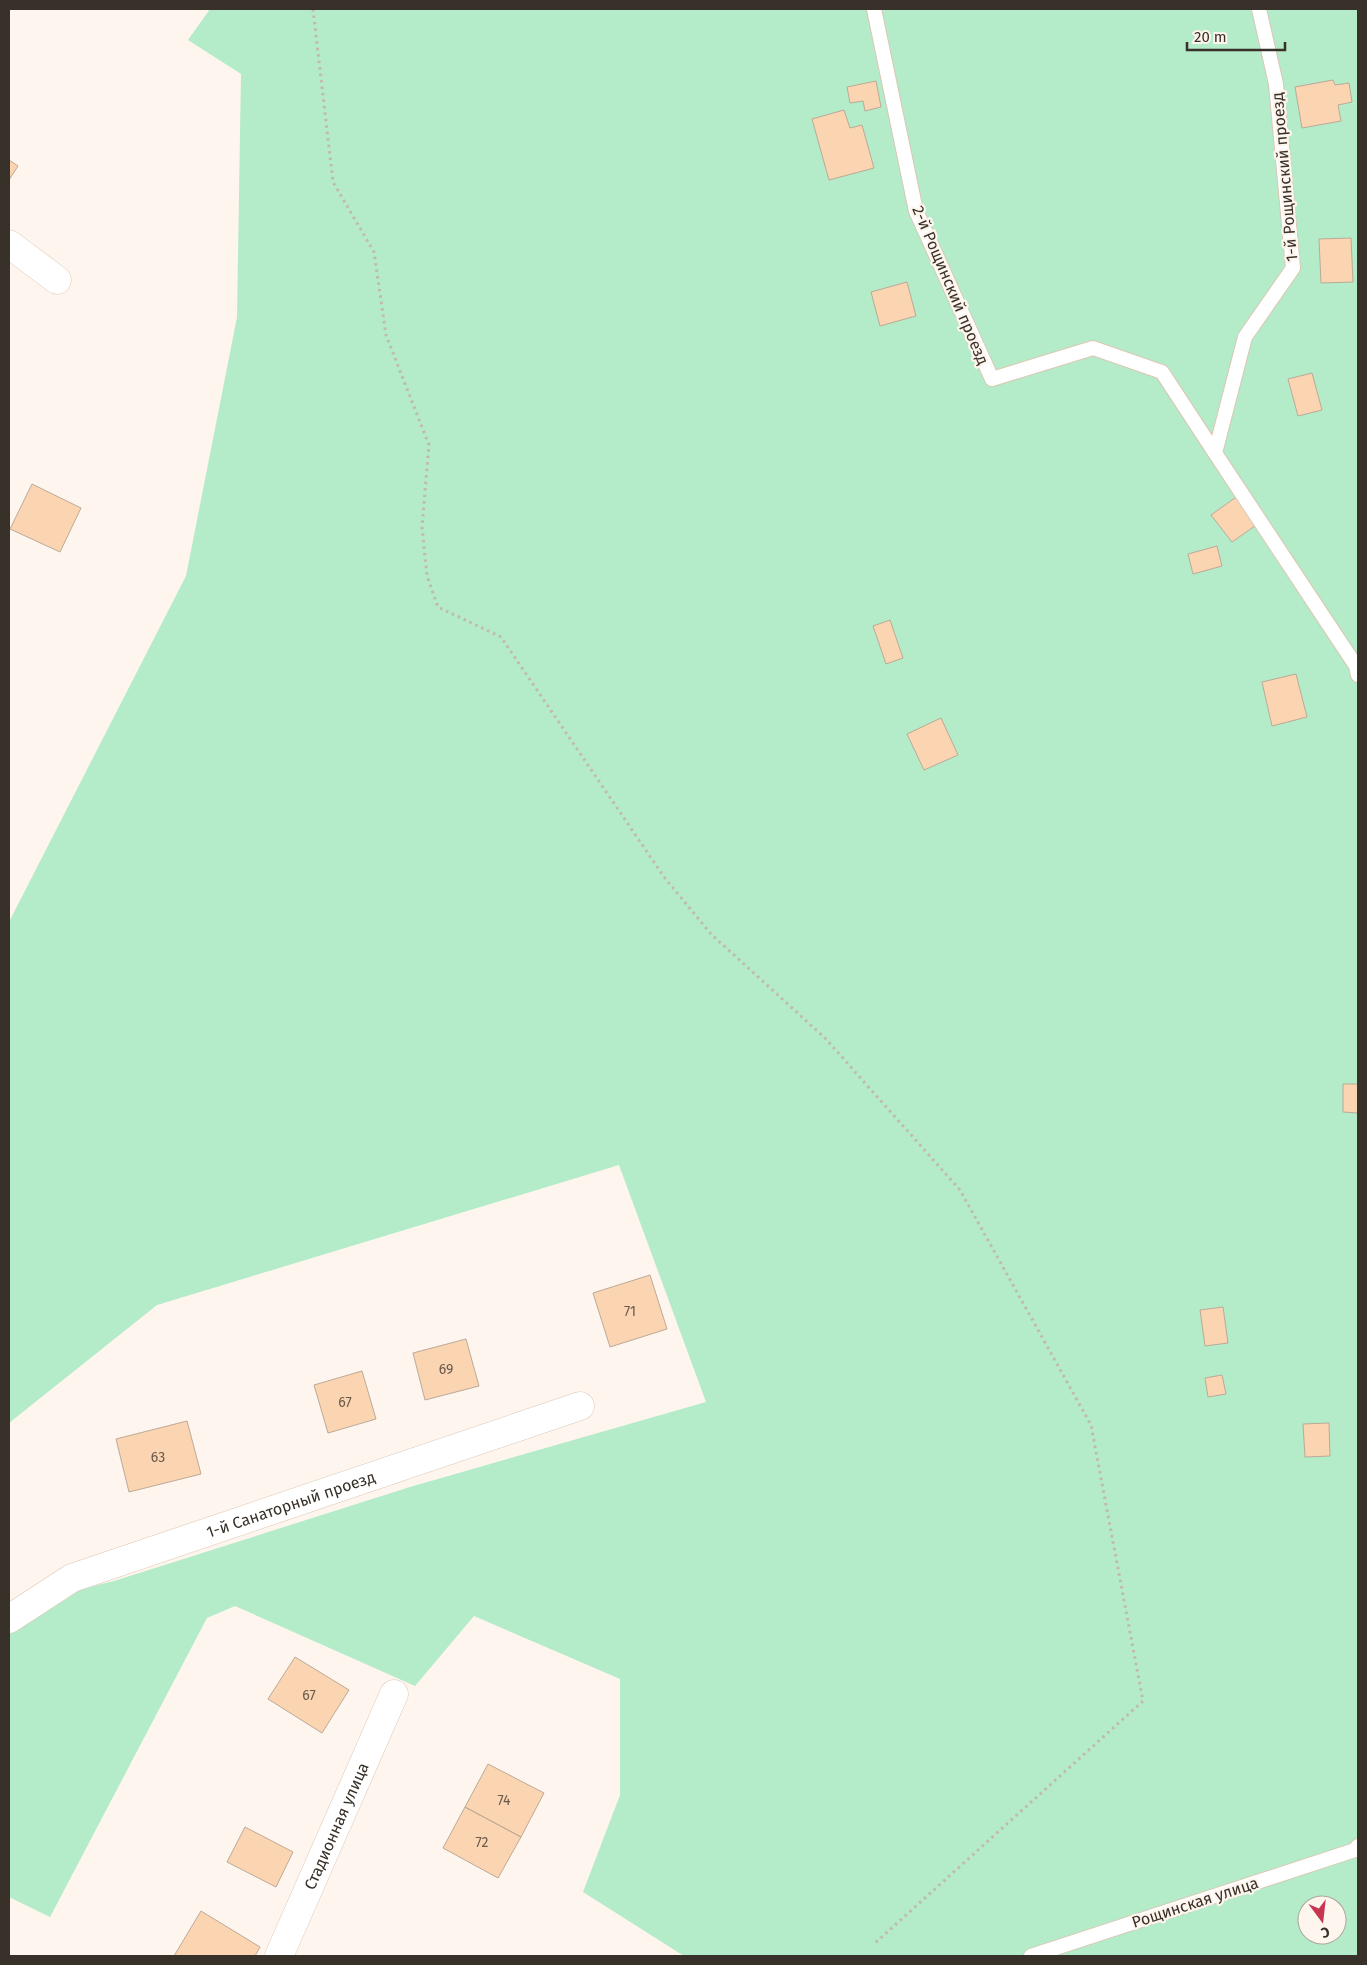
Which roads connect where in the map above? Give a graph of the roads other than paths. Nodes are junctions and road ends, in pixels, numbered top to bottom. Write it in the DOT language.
graph roads {
  1 [pos="874,9"];
  2 [pos="1259,9"];
  3 [pos="9,244"];
  4 [pos="57,280"];
  5 [pos="1215,453"];
  6 [pos="1358,675"];
  7 [pos="580,1406"];
  8 [pos="9,1619"];
  9 [pos="394,1694"];
  10 [pos="1358,1846"];
  11 [pos="279,1956"];
  12 [pos="1031,1956"];
  1 -- 5 [label="lane, 2-й Рощинский проезд"];
  2 -- 5 [label="lane, 1-й Рощинский проезд"];
  3 -- 4 [label="street"];
  5 -- 6 [label="lane"];
  7 -- 8 [label="street, 1-й Санаторный проезд"];
  9 -- 11 [label="street, Стадионная улица"];
  10 -- 12 [label="lane, Рощинская улица"];
}
